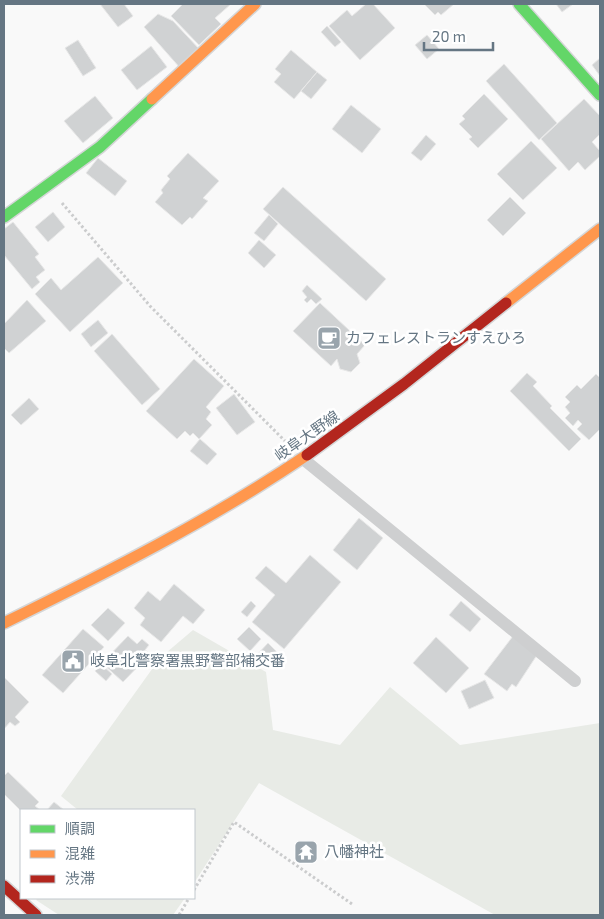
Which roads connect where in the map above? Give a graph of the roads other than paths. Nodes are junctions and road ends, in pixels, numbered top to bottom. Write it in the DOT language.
graph roads {
  1 [pos="255,4"];
  2 [pos="520,4"];
  3 [pos="600,95"];
  4 [pos="4,218"];
  5 [pos="600,229"];
  6 [pos="302,458"];
  7 [pos="4,623"];
  8 [pos="576,681"];
  9 [pos="4,886"];
  10 [pos="36,915"];
  1 -- 4 [label="main road"];
  2 -- 3 [label="main road"];
  5 -- 6 [label="main road, 岐阜大野線"];
  6 -- 7 [label="main road, 岐阜大野線"];
  6 -- 8 [label="lane"];
  9 -- 10 [label="main road"];
}
